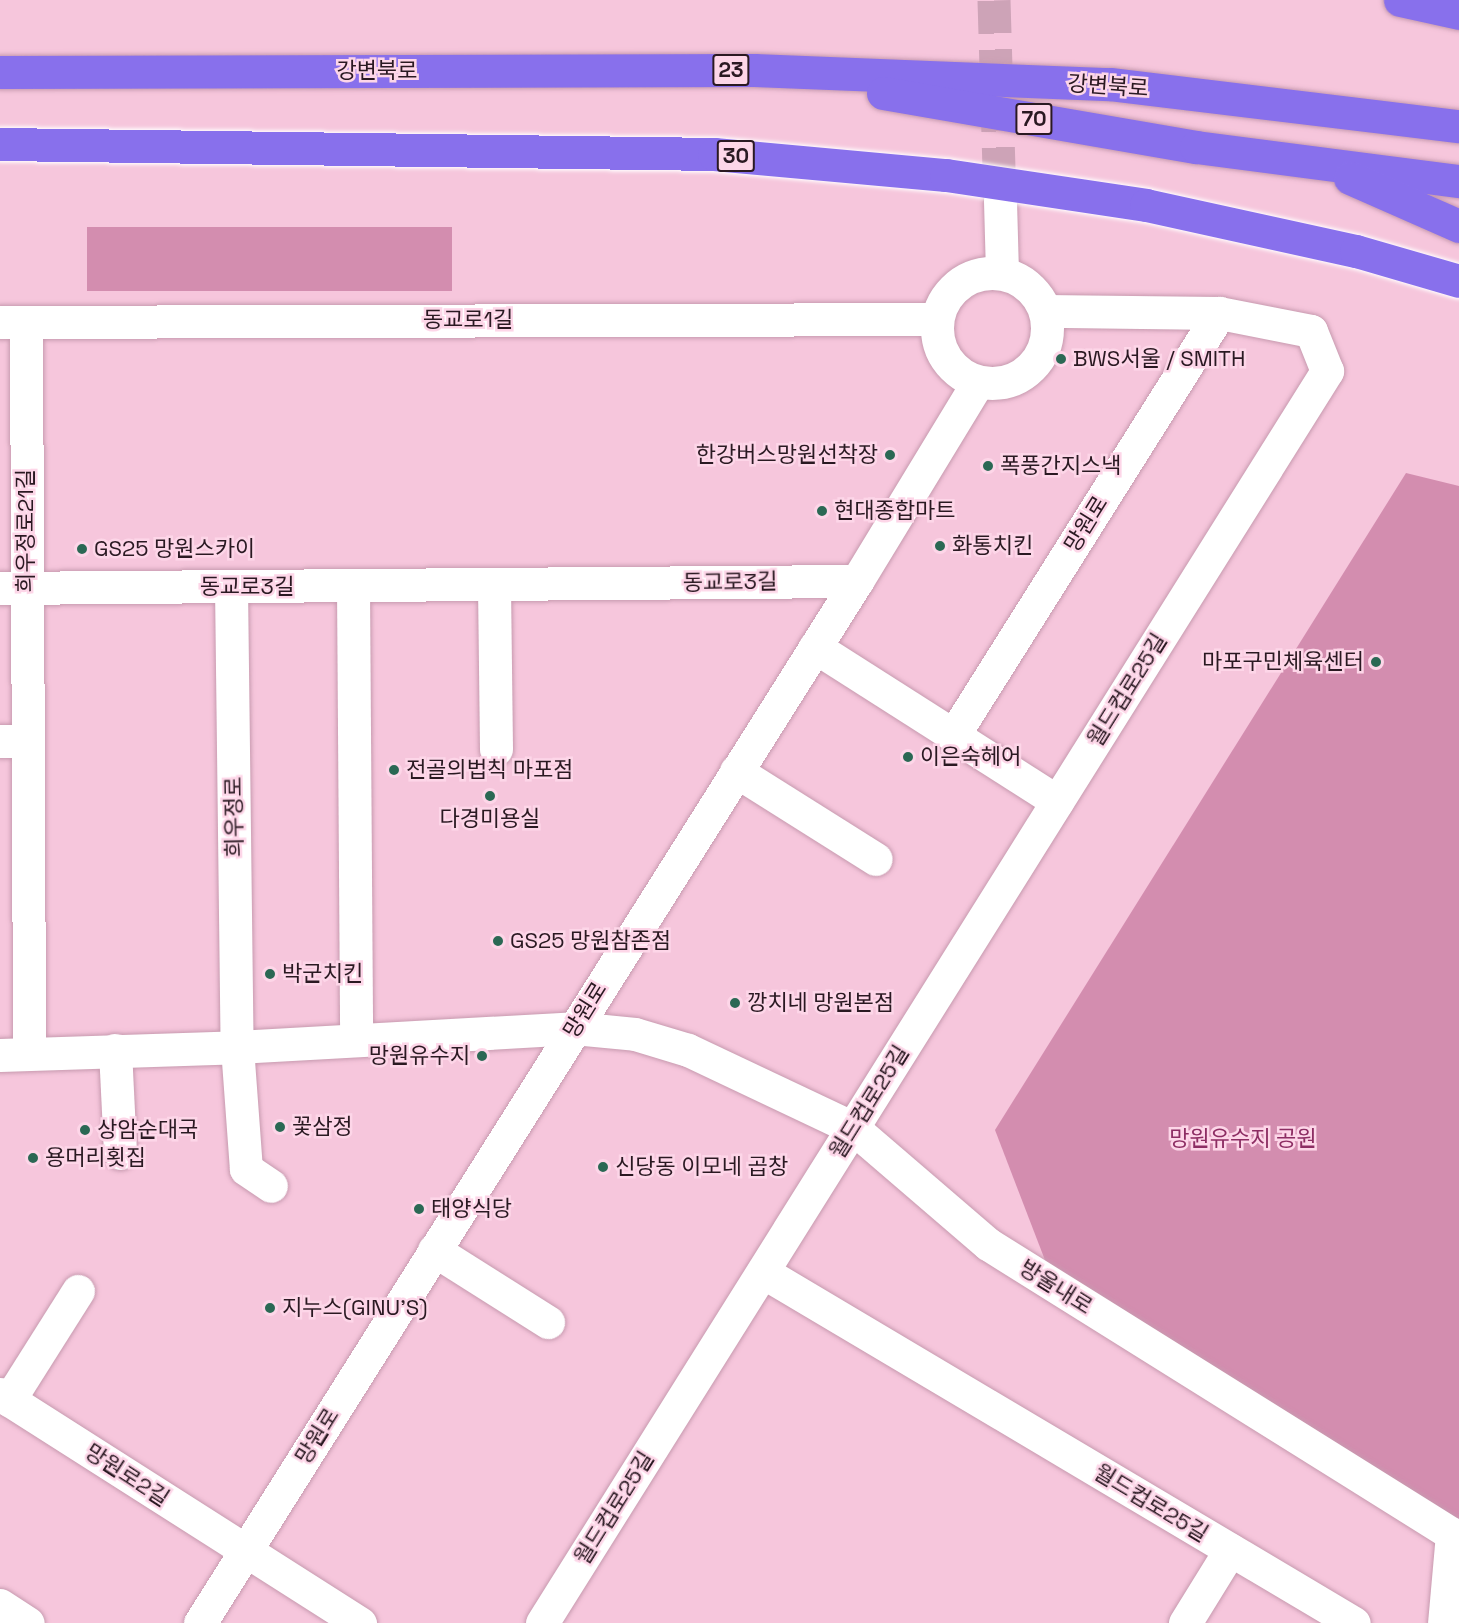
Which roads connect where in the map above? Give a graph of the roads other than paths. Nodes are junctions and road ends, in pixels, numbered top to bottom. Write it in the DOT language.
graph roads {
  1 [pos="1400,0"];
  2 [pos="1459,13"];
  3 [pos="754,70"];
  4 [pos="0,72"];
  5 [pos="1459,126"];
  6 [pos="0,144"];
  7 [pos="1315,162"];
  8 [pos="1459,181"];
  9 [pos="1000,201"];
  10 [pos="1459,226"];
  11 [pos="1002,273"];
  12 [pos="1459,280"];
  13 [pos="1045,311"];
  14 [pos="1219,313"];
  15 [pos="936,319"];
  16 [pos="13,322"];
  17 [pos="978,382"];
  18 [pos="858,581"];
  19 [pos="494,585"];
  20 [pos="231,586"];
  21 [pos="353,586"];
  22 [pos="13,588"];
  23 [pos="815,647"];
  24 [pos="953,736"];
  25 [pos="14,741"];
  26 [pos="496,749"];
  27 [pos="736,771"];
  28 [pos="1057,801"];
  29 [pos="876,859"];
  30 [pos="574,1028"];
  31 [pos="356,1040"];
  32 [pos="237,1047"];
  33 [pos="115,1050"];
  34 [pos="14,1054"];
  35 [pos="853,1128"];
  36 [pos="120,1153"];
  37 [pos="271,1186"];
  38 [pos="434,1250"];
  39 [pos="763,1272"];
  40 [pos="78,1291"];
  41 [pos="548,1322"];
  42 [pos="4,1397"];
  43 [pos="1230,1550"];
  44 [pos="245,1551"];
  45 [pos="0,1605"];
  46 [pos="1345,1621"];
  47 [pos="354,1622"];
  48 [pos="28,1623"];
  49 [pos="200,1623"];
  50 [pos="542,1623"];
  51 [pos="1185,1623"];
  52 [pos="1444,1623"];
  1 -- 2 [label="highway"];
  3 -- 4 [label="highway, 강변북로 / 23"];
  3 -- 5 [label="highway, 강변북로 / 23"];
  3 -- 7 [label="highway, 강변북로 / 70"];
  6 -- 12 [label="highway, 30, bridge"];
  7 -- 8 [label="highway, 70"];
  7 -- 10 [label="highway"];
  9 -- 11 [label="street"];
  11 -- 13 [label="street"];
  11 -- 15 [label="street"];
  13 -- 14 [label="street, 월드컵로25길"];
  13 -- 17 [label="street"];
  14 -- 24 [label="street, 망원로"];
  14 -- 28 [label="street, 월드컵로25길"];
  15 -- 16 [label="street, 동교로1길"];
  15 -- 17 [label="street"];
  16 -- 22 [label="street, 희우정로21길"];
  17 -- 18 [label="street, 망원로"];
  18 -- 19 [label="street, 동교로3길"];
  18 -- 23 [label="street, 망원로"];
  19 -- 21 [label="street, 동교로3길"];
  19 -- 26 [label="street"];
  20 -- 21 [label="street, 동교로3길"];
  20 -- 22 [label="street, 동교로3길"];
  20 -- 32 [label="street, 희우정로"];
  21 -- 31 [label="street"];
  22 -- 25 [label="street, 희우정로21길"];
  23 -- 24 [label="street"];
  23 -- 27 [label="street, 망원로"];
  24 -- 28 [label="street"];
  25 -- 34 [label="street, 희우정로21길"];
  27 -- 29 [label="street"];
  27 -- 30 [label="street, 망원로"];
  28 -- 35 [label="street, 월드컵로25길"];
  30 -- 31 [label="street"];
  30 -- 35 [label="street, 방울내로"];
  30 -- 38 [label="street, 망원로"];
  31 -- 32 [label="street"];
  32 -- 33 [label="street"];
  32 -- 37 [label="street, 희우정로"];
  33 -- 34 [label="street"];
  33 -- 36 [label="street"];
  35 -- 39 [label="street, 월드컵로25길"];
  35 -- 52 [label="street, 방울내로"];
  38 -- 41 [label="street"];
  38 -- 44 [label="street, 망원로"];
  39 -- 43 [label="street, 월드컵로25길"];
  39 -- 50 [label="street, 월드컵로25길"];
  40 -- 42 [label="street, 망원로2길"];
  42 -- 44 [label="street, 망원로2길"];
  43 -- 46 [label="street, 월드컵로25길"];
  43 -- 51 [label="street"];
  44 -- 47 [label="street, 망원로2길"];
  44 -- 49 [label="street, 망원로"];
  45 -- 48 [label="street"];
}
